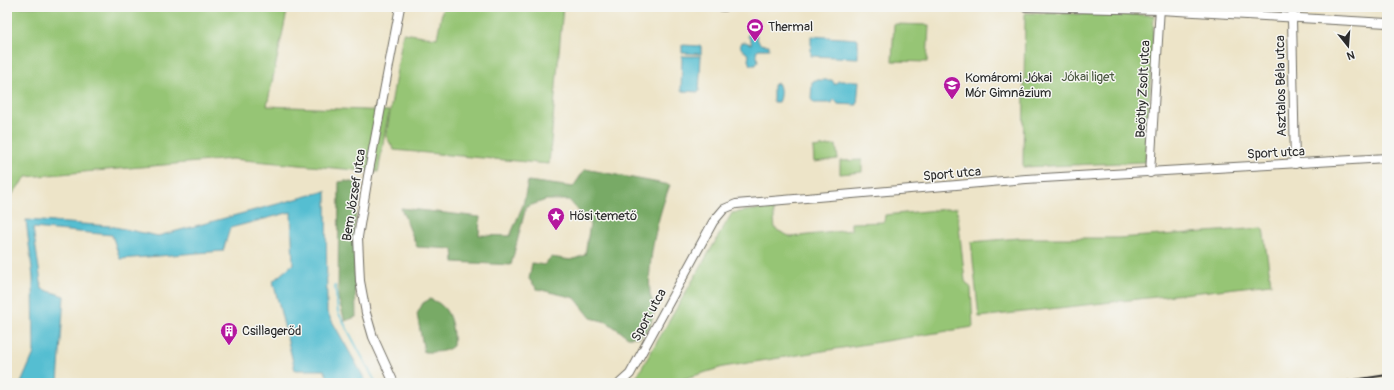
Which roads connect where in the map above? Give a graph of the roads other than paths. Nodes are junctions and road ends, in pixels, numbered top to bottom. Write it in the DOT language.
graph roads {
  1 [pos="400,7"];
  2 [pos="1026,7"];
  3 [pos="1293,7"];
  4 [pos="1160,9"];
  5 [pos="1292,18"];
  6 [pos="1387,23"];
  7 [pos="1387,158"];
  8 [pos="1295,164"];
  9 [pos="1150,173"];
  10 [pos="394,383"];
  11 [pos="620,383"];
  1 -- 10 [label="street, Bem József utca"];
  2 -- 4 [label="street"];
  3 -- 5 [label="street, Asztalos Béla utca"];
  4 -- 5 [label="street"];
  4 -- 9 [label="street, Beöthy Zsolt utca"];
  5 -- 6 [label="street"];
  5 -- 8 [label="street, Asztalos Béla utca"];
  7 -- 8 [label="street, Sport utca"];
  8 -- 9 [label="street, Sport utca"];
  9 -- 11 [label="street, Sport utca"];
}
